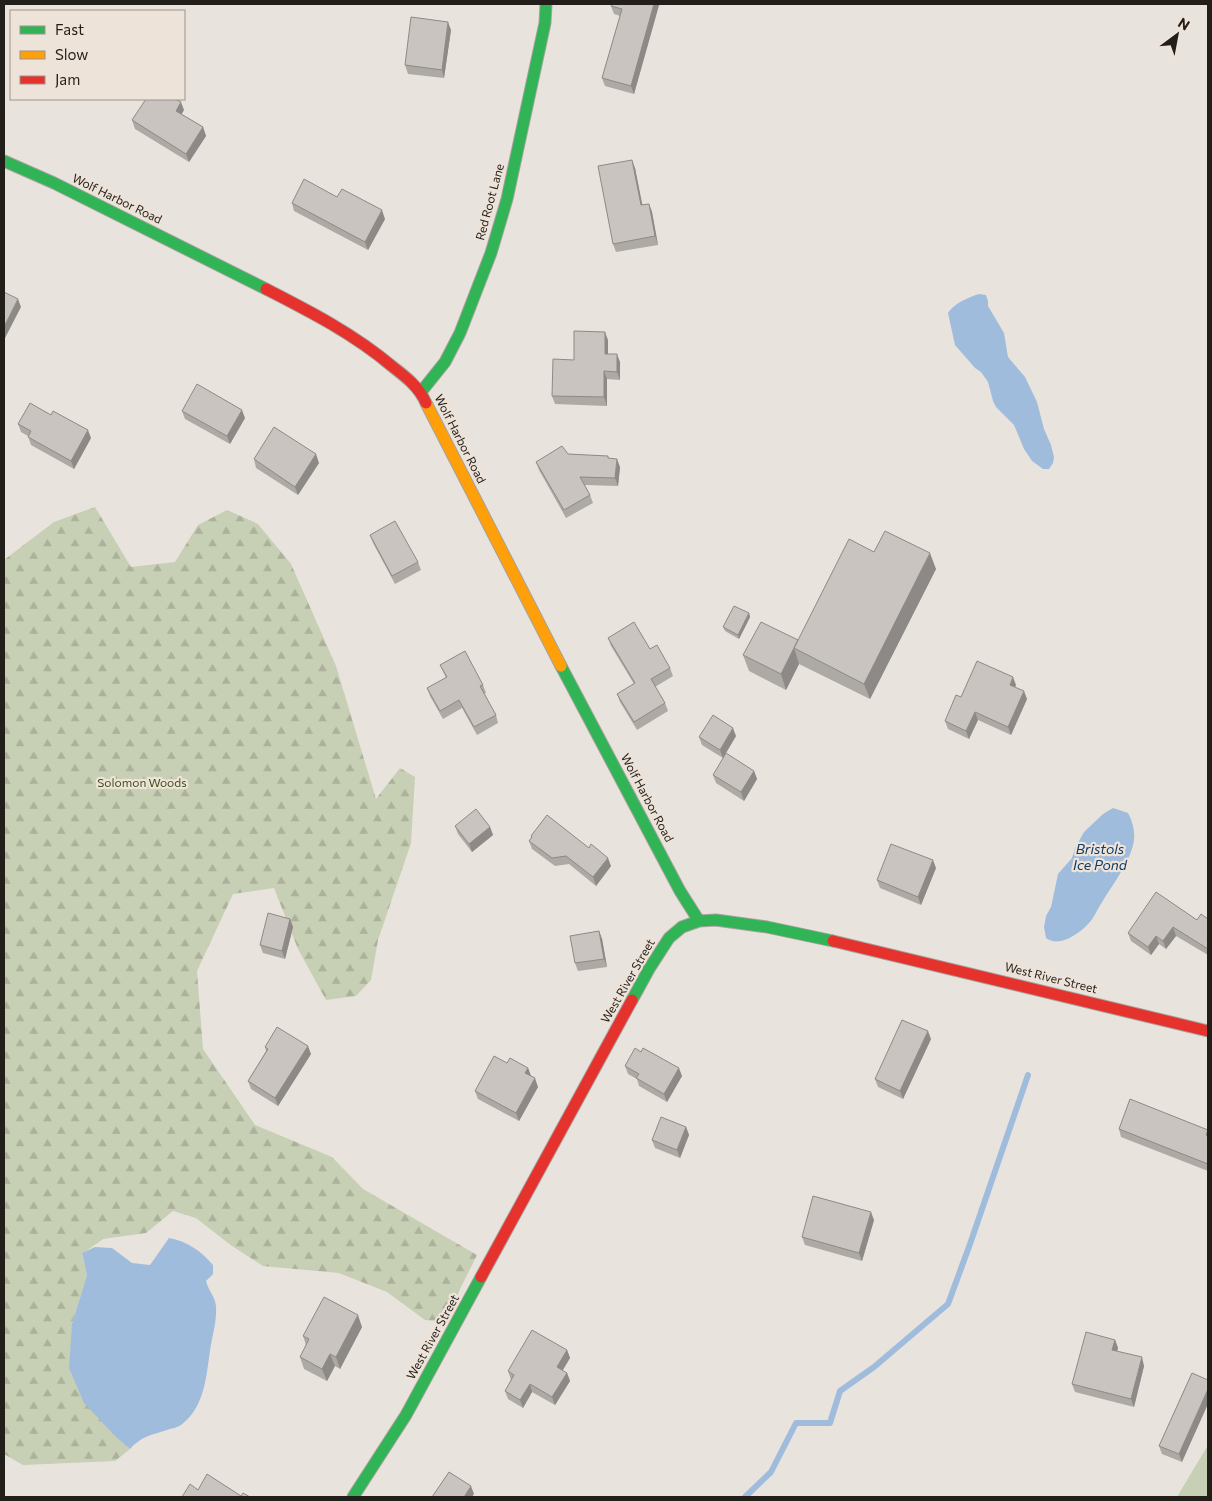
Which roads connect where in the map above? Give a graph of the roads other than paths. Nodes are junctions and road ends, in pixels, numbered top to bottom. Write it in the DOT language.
graph roads {
  1 [pos="546,4"];
  2 [pos="4,161"];
  3 [pos="421,392"];
  4 [pos="699,921"];
  5 [pos="1208,1031"];
  6 [pos="353,1497"];
  1 -- 3 [label="street, Red Root Lane"];
  2 -- 3 [label="street, Wolf Harbor Road"];
  3 -- 4 [label="street, Wolf Harbor Road"];
  4 -- 5 [label="street, West River Street"];
  4 -- 6 [label="street, West River Street"];
}
